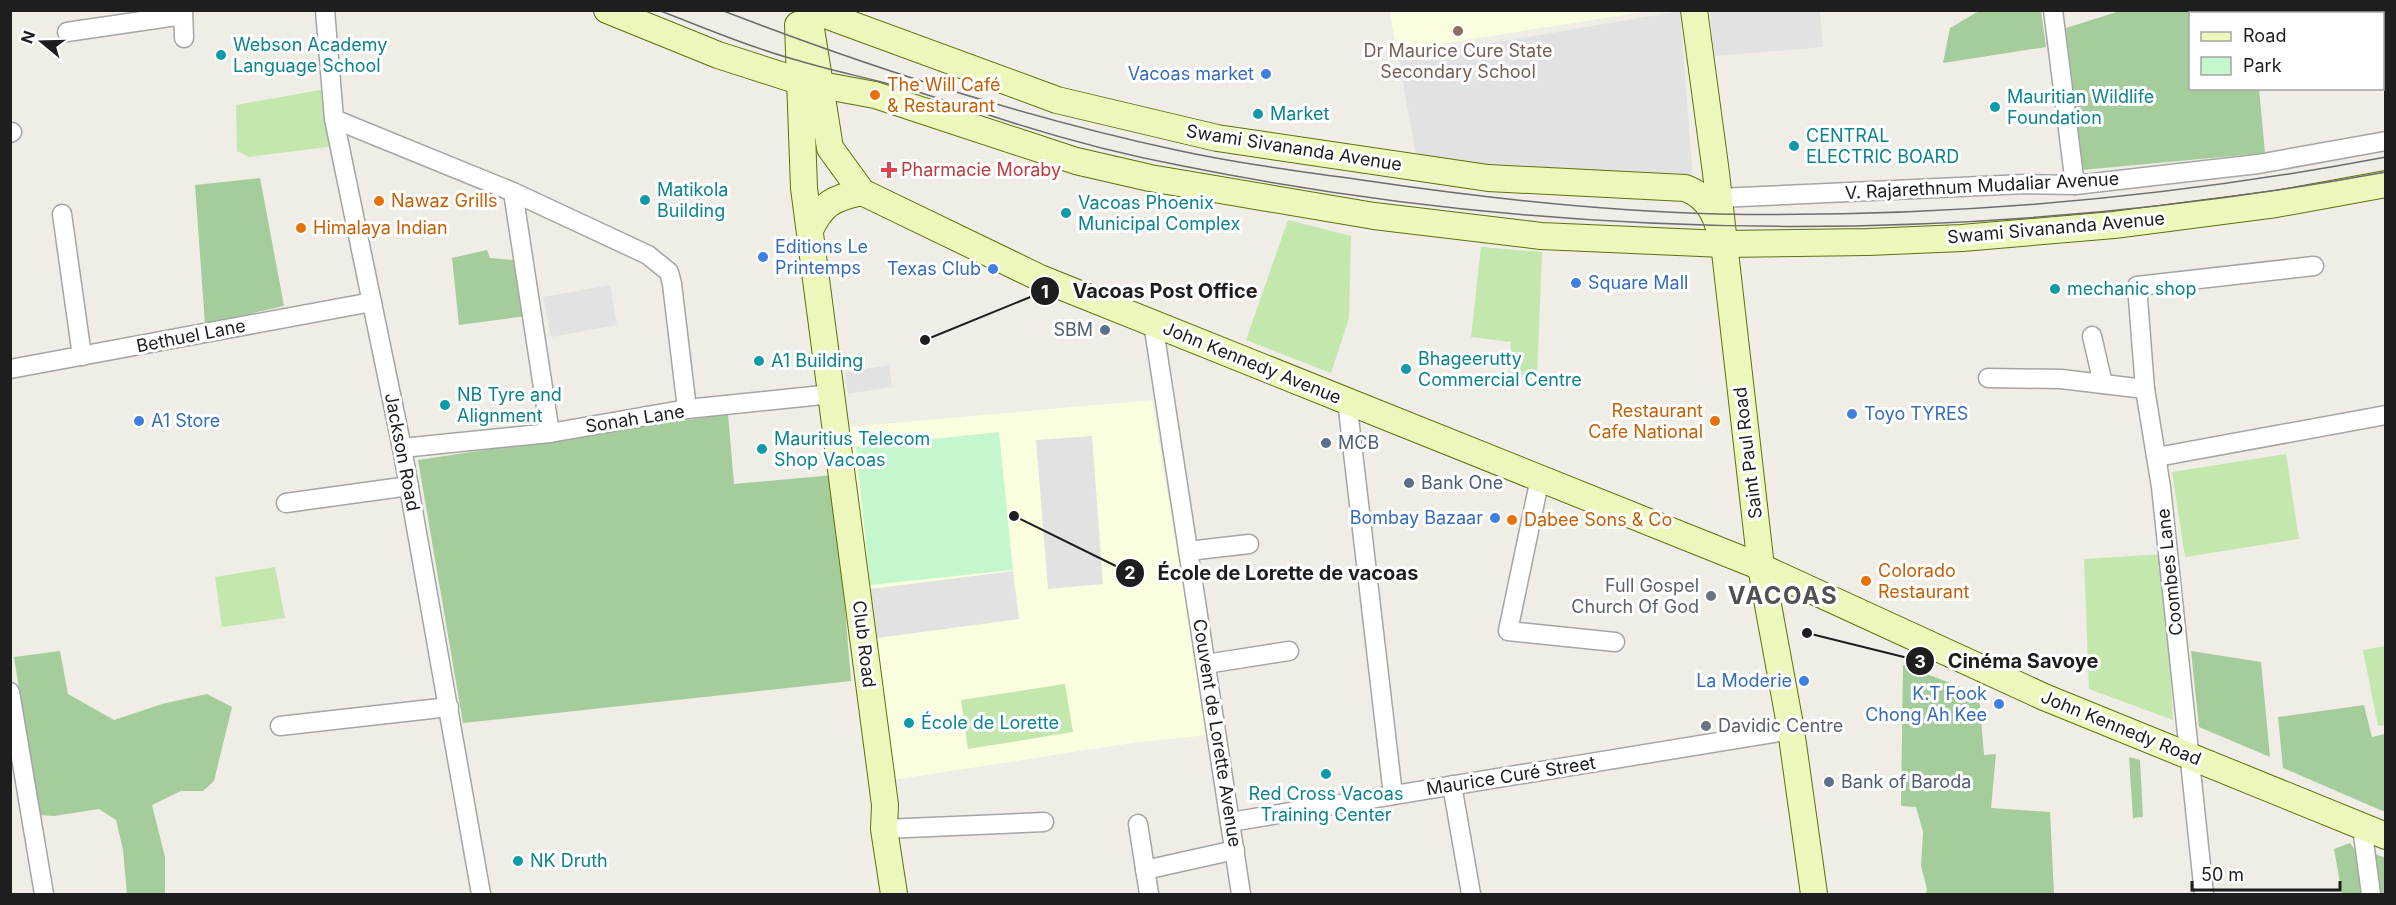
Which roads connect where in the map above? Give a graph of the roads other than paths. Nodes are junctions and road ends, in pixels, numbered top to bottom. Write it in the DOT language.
graph roads {
  1 [pos="325,10"];
  2 [pos="607,10"];
  3 [pos="797,10"];
  4 [pos="810,10"];
  5 [pos="1694,10"];
  6 [pos="2053,10"];
  7 [pos="183,13"];
  8 [pos="67,32"];
  9 [pos="184,38"];
  10 [pos="810,83"];
  11 [pos="875,95"];
  12 [pos="334,119"];
  13 [pos="827,134"];
  14 [pos="2385,141"];
  15 [pos="1714,155"];
  16 [pos="2385,184"];
  17 [pos="2075,185"];
  18 [pos="1685,188"];
  19 [pos="513,192"];
  20 [pos="862,192"];
  21 [pos="1719,198"];
  22 [pos="62,214"];
  23 [pos="810,230"];
  24 [pos="1724,244"];
  25 [pos="2314,266"];
  26 [pos="372,302"];
  27 [pos="1153,323"];
  28 [pos="2091,336"];
  29 [pos="82,356"];
  30 [pos="10,369"];
  31 [pos="1988,378"];
  32 [pos="2103,384"];
  33 [pos="2145,389"];
  34 [pos="832,394"];
  35 [pos="1347,401"];
  36 [pos="687,409"];
  37 [pos="2385,415"];
  38 [pos="550,433"];
  39 [pos="402,448"];
  40 [pos="2157,457"];
  41 [pos="1540,478"];
  42 [pos="409,486"];
  43 [pos="286,503"];
  44 [pos="1249,544"];
  45 [pos="1188,551"];
  46 [pos="1761,567"];
  47 [pos="1615,642"];
  48 [pos="1289,651"];
  49 [pos="1206,664"];
  50 [pos="10,692"];
  51 [pos="449,707"];
  52 [pos="280,726"];
  53 [pos="1791,730"];
  54 [pos="2190,756"];
  55 [pos="1452,785"];
  56 [pos="1394,795"];
  57 [pos="1044,822"];
  58 [pos="1230,822"];
  59 [pos="1138,824"];
  60 [pos="2362,827"];
  61 [pos="884,829"];
  62 [pos="2385,836"];
  63 [pos="1235,850"];
  64 [pos="1145,870"];
  65 [pos="44,894"];
  66 [pos="481,894"];
  67 [pos="894,894"];
  68 [pos="1149,894"];
  69 [pos="1241,894"];
  70 [pos="1471,894"];
  71 [pos="1814,894"];
  72 [pos="2204,894"];
  73 [pos="2371,894"];
  1 -- 12 [label="street, Jackson Road"];
  2 -- 10 [label="street, Swami Sivananda Avenue"];
  3 -- 10 [label="street"];
  4 -- 10 [label="street, John Kennedy Avenue"];
  4 -- 18 [label="street, Swami Sivananda Avenue"];
  5 -- 15 [label="street, Saint Paul Road"];
  6 -- 17 [label="street"];
  7 -- 8 [label="street"];
  7 -- 9 [label="street"];
  10 -- 11 [label="street, Swami Sivananda Avenue"];
  10 -- 13 [label="street, John Kennedy Avenue"];
  10 -- 23 [label="street, Club Road"];
  11 -- 13 [label="street"];
  11 -- 24 [label="street, Swami Sivananda Avenue"];
  12 -- 19 [label="street"];
  12 -- 26 [label="street, Jackson Road"];
  13 -- 20 [label="street, John Kennedy Avenue"];
  14 -- 17 [label="street, V. Rajarethnum Mudaliar Avenue"];
  15 -- 18 [label="street"];
  15 -- 21 [label="street, Saint Paul Road"];
  16 -- 24 [label="street, Swami Sivananda Avenue"];
  17 -- 21 [label="street, V. Rajarethnum Mudaliar Avenue"];
  18 -- 24 [label="street"];
  19 -- 36 [label="street"];
  19 -- 38 [label="street"];
  20 -- 23 [label="street"];
  20 -- 27 [label="street, John Kennedy Avenue"];
  21 -- 24 [label="street, Saint Paul Road"];
  22 -- 29 [label="street"];
  23 -- 34 [label="street, Club Road"];
  24 -- 46 [label="street, Saint Paul Road"];
  25 -- 33 [label="street, Coombes Lane"];
  26 -- 29 [label="street, Bethuel Lane"];
  26 -- 39 [label="street, Jackson Road"];
  27 -- 35 [label="street, John Kennedy Avenue"];
  27 -- 45 [label="street, Couvent de Lorette Avenue"];
  28 -- 32 [label="street"];
  29 -- 30 [label="street, Bethuel Lane"];
  31 -- 32 [label="street"];
  32 -- 33 [label="street"];
  33 -- 40 [label="street, Coombes Lane"];
  34 -- 36 [label="street, Sonah Lane"];
  34 -- 61 [label="street, Club Road"];
  35 -- 41 [label="street, John Kennedy Avenue"];
  35 -- 56 [label="street"];
  36 -- 38 [label="street, Sonah Lane"];
  37 -- 40 [label="street"];
  38 -- 39 [label="street, Sonah Lane"];
  39 -- 42 [label="street, Jackson Road"];
  40 -- 54 [label="street, Coombes Lane"];
  41 -- 46 [label="street, John Kennedy Avenue"];
  41 -- 47 [label="street"];
  42 -- 43 [label="street"];
  42 -- 51 [label="street, Jackson Road"];
  44 -- 45 [label="street"];
  45 -- 49 [label="street, Couvent de Lorette Avenue"];
  46 -- 53 [label="street, Saint Paul Road"];
  46 -- 54 [label="street, John Kennedy Road"];
  48 -- 49 [label="street"];
  49 -- 58 [label="street, Couvent de Lorette Avenue"];
  50 -- 65 [label="street"];
  51 -- 52 [label="street"];
  51 -- 66 [label="street, Jackson Road"];
  53 -- 55 [label="street, Maurice Curé Street"];
  53 -- 71 [label="street, Saint Paul Road"];
  54 -- 60 [label="street, John Kennedy Road"];
  54 -- 72 [label="street, Coombes Lane"];
  55 -- 56 [label="street, Maurice Curé Street"];
  55 -- 70 [label="street"];
  56 -- 58 [label="street, Maurice Curé Street"];
  57 -- 61 [label="street"];
  58 -- 63 [label="street, Couvent de Lorette Avenue"];
  59 -- 64 [label="street"];
  60 -- 62 [label="street, John Kennedy Road"];
  60 -- 73 [label="street"];
  61 -- 67 [label="street, Club Road"];
  63 -- 64 [label="street"];
  63 -- 69 [label="street, Couvent de Lorette Avenue"];
  64 -- 68 [label="street"];
}
